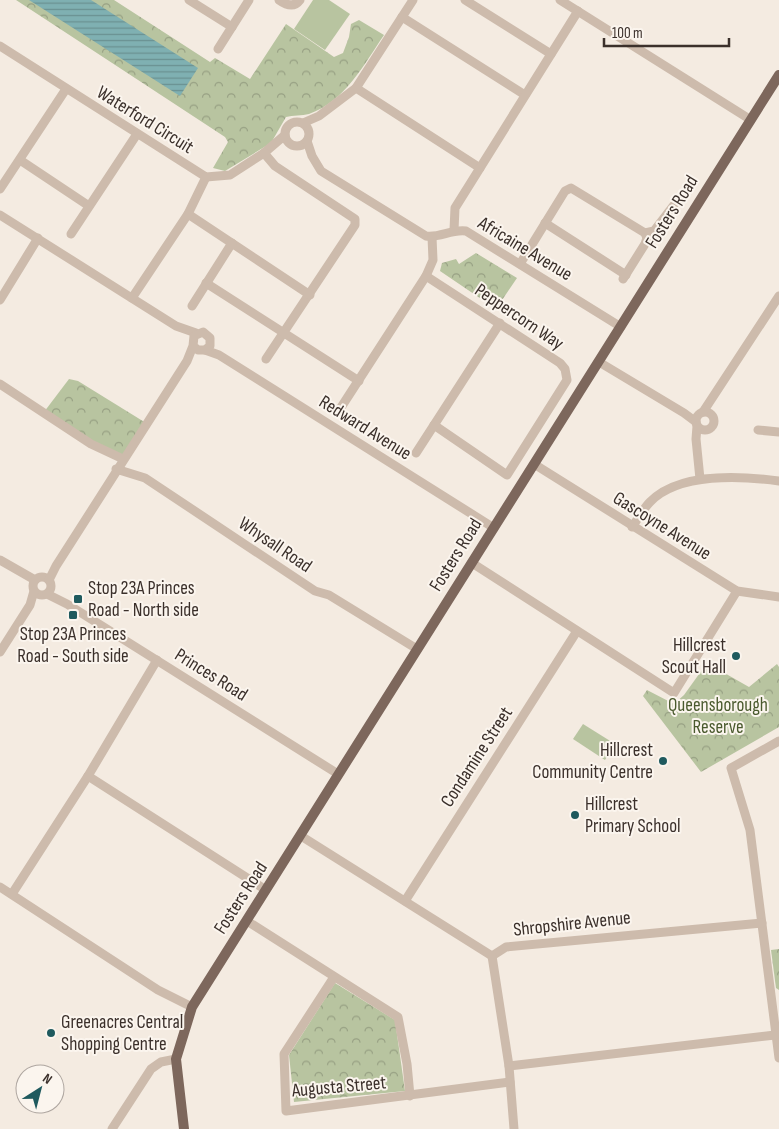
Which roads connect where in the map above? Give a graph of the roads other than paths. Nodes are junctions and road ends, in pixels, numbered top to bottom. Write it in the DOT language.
graph roads {
  1 [pos="190,0"];
  2 [pos="249,0"];
  3 [pos="278,0"];
  4 [pos="413,0"];
  5 [pos="465,0"];
  6 [pos="560,0"];
  7 [pos="297,3"];
  8 [pos="578,11"];
  9 [pos="402,17"];
  10 [pos="232,27"];
  11 [pos="0,46"];
  12 [pos="218,49"];
  13 [pos="551,54"];
  14 [pos="779,75"];
  15 [pos="356,88"];
  16 [pos="66,89"];
  17 [pos="525,96"];
  18 [pos="319,116"];
  19 [pos="751,120"];
  20 [pos="303,123"];
  21 [pos="137,134"];
  22 [pos="285,135"];
  23 [pos="308,137"];
  24 [pos="276,144"];
  25 [pos="293,145"];
  26 [pos="264,153"];
  27 [pos="312,156"];
  28 [pos="20,160"];
  29 [pos="480,168"];
  30 [pos="206,177"];
  31 [pos="0,189"];
  32 [pos="674,204"];
  33 [pos="89,206"];
  34 [pos="188,214"];
  35 [pos="0,215"];
  36 [pos="545,223"];
  37 [pos="454,230"];
  38 [pos="71,234"];
  39 [pos="645,234"];
  40 [pos="432,237"];
  41 [pos="38,238"];
  42 [pos="232,243"];
  43 [pos="520,264"];
  44 [pos="426,276"];
  45 [pos="206,283"];
  46 [pos="310,295"];
  47 [pos="779,296"];
  48 [pos="132,298"];
  49 [pos="0,300"];
  50 [pos="192,306"];
  51 [pos="500,323"];
  52 [pos="176,326"];
  53 [pos="621,327"];
  54 [pos="284,332"];
  55 [pos="196,333"];
  56 [pos="211,340"];
  57 [pos="197,347"];
  58 [pos="219,355"];
  59 [pos="266,359"];
  60 [pos="599,362"];
  61 [pos="359,381"];
  62 [pos="0,384"];
  63 [pos="340,409"];
  64 [pos="701,418"];
  65 [pos="434,425"];
  66 [pos="707,430"];
  67 [pos="758,430"];
  68 [pos="779,432"];
  69 [pos="696,439"];
  70 [pos="416,453"];
  71 [pos="122,459"];
  72 [pos="534,464"];
  73 [pos="116,469"];
  74 [pos="700,479"];
  75 [pos="779,481"];
  76 [pos="632,527"];
  77 [pos="494,528"];
  78 [pos="0,560"];
  79 [pos="472,563"];
  80 [pos="42,586"];
  81 [pos="737,591"];
  82 [pos="779,597"];
  83 [pos="577,630"];
  84 [pos="417,649"];
  85 [pos="0,652"];
  86 [pos="157,660"];
  87 [pos="779,741"];
  88 [pos="338,774"];
  89 [pos="88,776"];
  90 [pos="301,836"];
  91 [pos="0,887"];
  92 [pos="266,890"];
  93 [pos="12,894"];
  94 [pos="405,901"];
  95 [pos="247,921"];
  96 [pos="762,923"];
  97 [pos="492,956"];
  98 [pos="334,977"];
  99 [pos="775,998"];
  100 [pos="191,1011"];
  101 [pos="775,1035"];
  102 [pos="779,1058"];
  103 [pos="176,1059"];
  104 [pos="509,1066"];
  105 [pos="510,1082"];
  106 [pos="410,1096"];
  107 [pos="112,1129"];
  108 [pos="184,1129"];
  109 [pos="514,1129"];
  1 -- 10 [label="street"];
  2 -- 10 [label="street"];
  3 -- 7 [label="street"];
  4 -- 9 [label="street"];
  5 -- 13 [label="street"];
  6 -- 8 [label="street"];
  8 -- 13 [label="street"];
  8 -- 19 [label="street"];
  9 -- 15 [label="street"];
  9 -- 17 [label="street"];
  10 -- 12 [label="street"];
  11 -- 16 [label="street, Waterford Circuit"];
  13 -- 17 [label="street"];
  14 -- 19 [label="main road, Fosters Road"];
  15 -- 18 [label="street"];
  15 -- 29 [label="street"];
  16 -- 21 [label="street, Waterford Circuit"];
  16 -- 28 [label="street"];
  17 -- 29 [label="street"];
  18 -- 20 [label="street"];
  18 -- 23 [label="street"];
  19 -- 53 [label="main road, Fosters Road"];
  20 -- 22 [label="street, Waterford Circuit"];
  20 -- 23 [label="street"];
  21 -- 30 [label="street, Waterford Circuit"];
  21 -- 33 [label="street"];
  22 -- 24 [label="street, Waterford Circuit"];
  22 -- 25 [label="street"];
  23 -- 25 [label="street"];
  23 -- 27 [label="street"];
  24 -- 25 [label="street"];
  24 -- 26 [label="street, Waterford Circuit"];
  25 -- 27 [label="street"];
  26 -- 30 [label="street, Waterford Circuit"];
  26 -- 46 [label="street"];
  27 -- 40 [label="street"];
  28 -- 31 [label="street"];
  28 -- 33 [label="street"];
  29 -- 37 [label="street"];
  30 -- 34 [label="street"];
  32 -- 39 [label="street"];
  33 -- 38 [label="street"];
  34 -- 42 [label="street"];
  34 -- 48 [label="street"];
  35 -- 41 [label="street, Redward Avenue"];
  36 -- 39 [label="street"];
  36 -- 39 [label="street"];
  36 -- 43 [label="street"];
  37 -- 40 [label="street, Africaine Avenue"];
  37 -- 43 [label="street, Africaine Avenue"];
  40 -- 44 [label="street"];
  41 -- 48 [label="street, Redward Avenue"];
  41 -- 49 [label="street"];
  42 -- 45 [label="street"];
  42 -- 46 [label="street"];
  43 -- 53 [label="street, Africaine Avenue"];
  44 -- 51 [label="street, Peppercorn Way"];
  44 -- 61 [label="street"];
  45 -- 50 [label="street"];
  45 -- 54 [label="street"];
  46 -- 54 [label="street"];
  47 -- 64 [label="street"];
  48 -- 52 [label="street, Redward Avenue"];
  51 -- 65 [label="street"];
  51 -- 65 [label="street, Peppercorn Way"];
  52 -- 55 [label="street, Redward Avenue"];
  52 -- 57 [label="street, Redward Avenue"];
  53 -- 60 [label="main road, Fosters Road"];
  54 -- 59 [label="street"];
  54 -- 61 [label="street"];
  55 -- 56 [label="street, Redward Avenue"];
  55 -- 57 [label="street"];
  56 -- 57 [label="street"];
  56 -- 58 [label="street, Redward Avenue"];
  57 -- 58 [label="street, Redward Avenue"];
  57 -- 71 [label="street"];
  58 -- 77 [label="street, Redward Avenue"];
  60 -- 64 [label="street"];
  60 -- 72 [label="main road, Fosters Road"];
  61 -- 63 [label="street"];
  62 -- 71 [label="street"];
  64 -- 66 [label="street"];
  64 -- 66 [label="street"];
  64 -- 69 [label="street"];
  65 -- 70 [label="street"];
  66 -- 69 [label="street"];
  67 -- 68 [label="street"];
  69 -- 74 [label="street"];
  71 -- 73 [label="street"];
  72 -- 76 [label="street, Gascoyne Avenue"];
  72 -- 77 [label="main road, Fosters Road"];
  73 -- 80 [label="street"];
  73 -- 84 [label="street, Whysall Road"];
  74 -- 75 [label="street"];
  74 -- 76 [label="street"];
  76 -- 81 [label="street, Gascoyne Avenue"];
  77 -- 79 [label="main road, Fosters Road"];
  78 -- 80 [label="street, Princes Road"];
  79 -- 83 [label="street"];
  79 -- 84 [label="main road, Fosters Road"];
  80 -- 85 [label="street"];
  80 -- 86 [label="street, Princes Road"];
  81 -- 82 [label="street, Gascoyne Avenue"];
  81 -- 83 [label="street"];
  83 -- 94 [label="street, Condamine Street"];
  84 -- 88 [label="main road, Fosters Road"];
  86 -- 88 [label="street, Princes Road"];
  86 -- 89 [label="street"];
  87 -- 96 [label="street"];
  88 -- 90 [label="main road, Fosters Road"];
  89 -- 92 [label="street"];
  89 -- 93 [label="street"];
  90 -- 92 [label="main road, Fosters Road"];
  90 -- 94 [label="street, Shropshire Avenue"];
  91 -- 93 [label="street"];
  92 -- 95 [label="main road, Fosters Road"];
  93 -- 100 [label="street"];
  94 -- 97 [label="street, Shropshire Avenue"];
  95 -- 98 [label="street"];
  95 -- 100 [label="main road, Fosters Road"];
  96 -- 97 [label="street, Shropshire Avenue"];
  96 -- 99 [label="street"];
  97 -- 104 [label="street"];
  98 -- 106 [label="street"];
  98 -- 106 [label="street, Augusta Street"];
  99 -- 101 [label="street"];
  100 -- 103 [label="main road, Fosters Road"];
  101 -- 102 [label="street"];
  101 -- 104 [label="street"];
  103 -- 107 [label="street"];
  103 -- 108 [label="main road, Fosters Road"];
  104 -- 105 [label="street"];
  105 -- 106 [label="street, Augusta Street"];
  105 -- 109 [label="street"];
}
